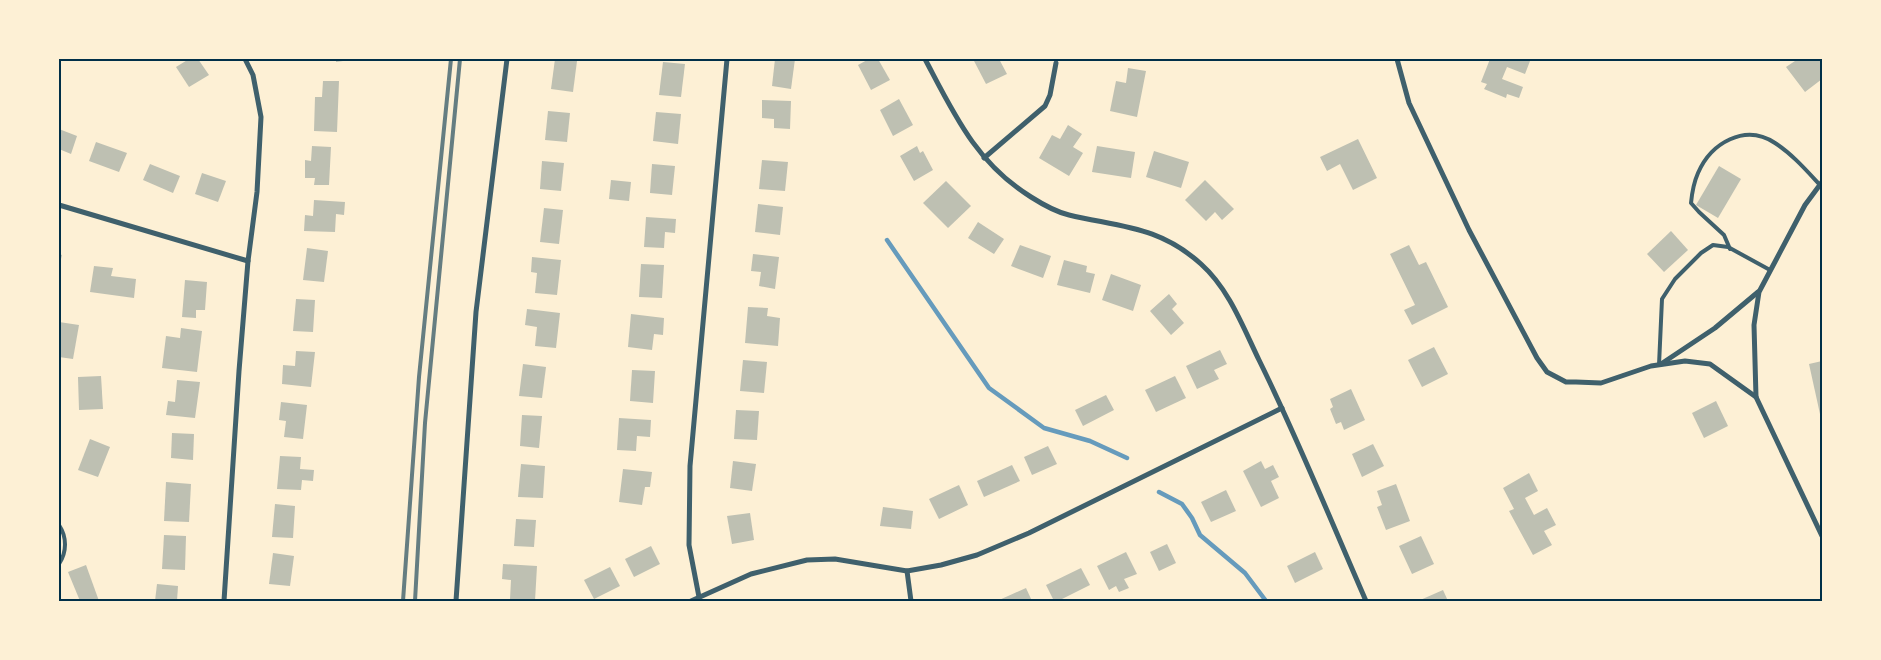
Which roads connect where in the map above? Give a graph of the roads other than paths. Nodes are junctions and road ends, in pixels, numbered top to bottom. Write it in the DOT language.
graph roads {
  1 [pos="244,59"];
  2 [pos="507,59"];
  3 [pos="727,59"];
  4 [pos="925,59"];
  5 [pos="1397,59"];
  6 [pos="1056,63"];
  7 [pos="984,158"];
  8 [pos="1821,183"];
  9 [pos="59,205"];
  10 [pos="1730,249"];
  11 [pos="248,261"];
  12 [pos="1770,270"];
  13 [pos="1759,292"];
  14 [pos="1659,365"];
  15 [pos="1756,397"];
  16 [pos="1282,408"];
  17 [pos="59,525"];
  18 [pos="1822,536"];
  19 [pos="59,564"];
  20 [pos="906,571"];
  21 [pos="699,597"];
  22 [pos="224,601"];
  23 [pos="456,601"];
  24 [pos="691,601"];
  25 [pos="910,601"];
  26 [pos="1366,601"];
  1 -- 11 [label="street"];
  2 -- 23 [label="street"];
  3 -- 21 [label="street"];
  4 -- 7 [label="street"];
  5 -- 14 [label="street"];
  6 -- 7 [label="street"];
  7 -- 16 [label="street"];
  8 -- 10 [label="lane"];
  8 -- 12 [label="street"];
  9 -- 11 [label="street"];
  10 -- 12 [label="lane"];
  10 -- 14 [label="lane"];
  11 -- 22 [label="street"];
  12 -- 13 [label="street"];
  13 -- 14 [label="street"];
  13 -- 15 [label="street"];
  14 -- 15 [label="street"];
  15 -- 18 [label="street"];
  16 -- 20 [label="street"];
  16 -- 26 [label="street"];
  17 -- 19 [label="lane"];
  20 -- 21 [label="street"];
  20 -- 25 [label="street"];
  21 -- 24 [label="street"];
}
